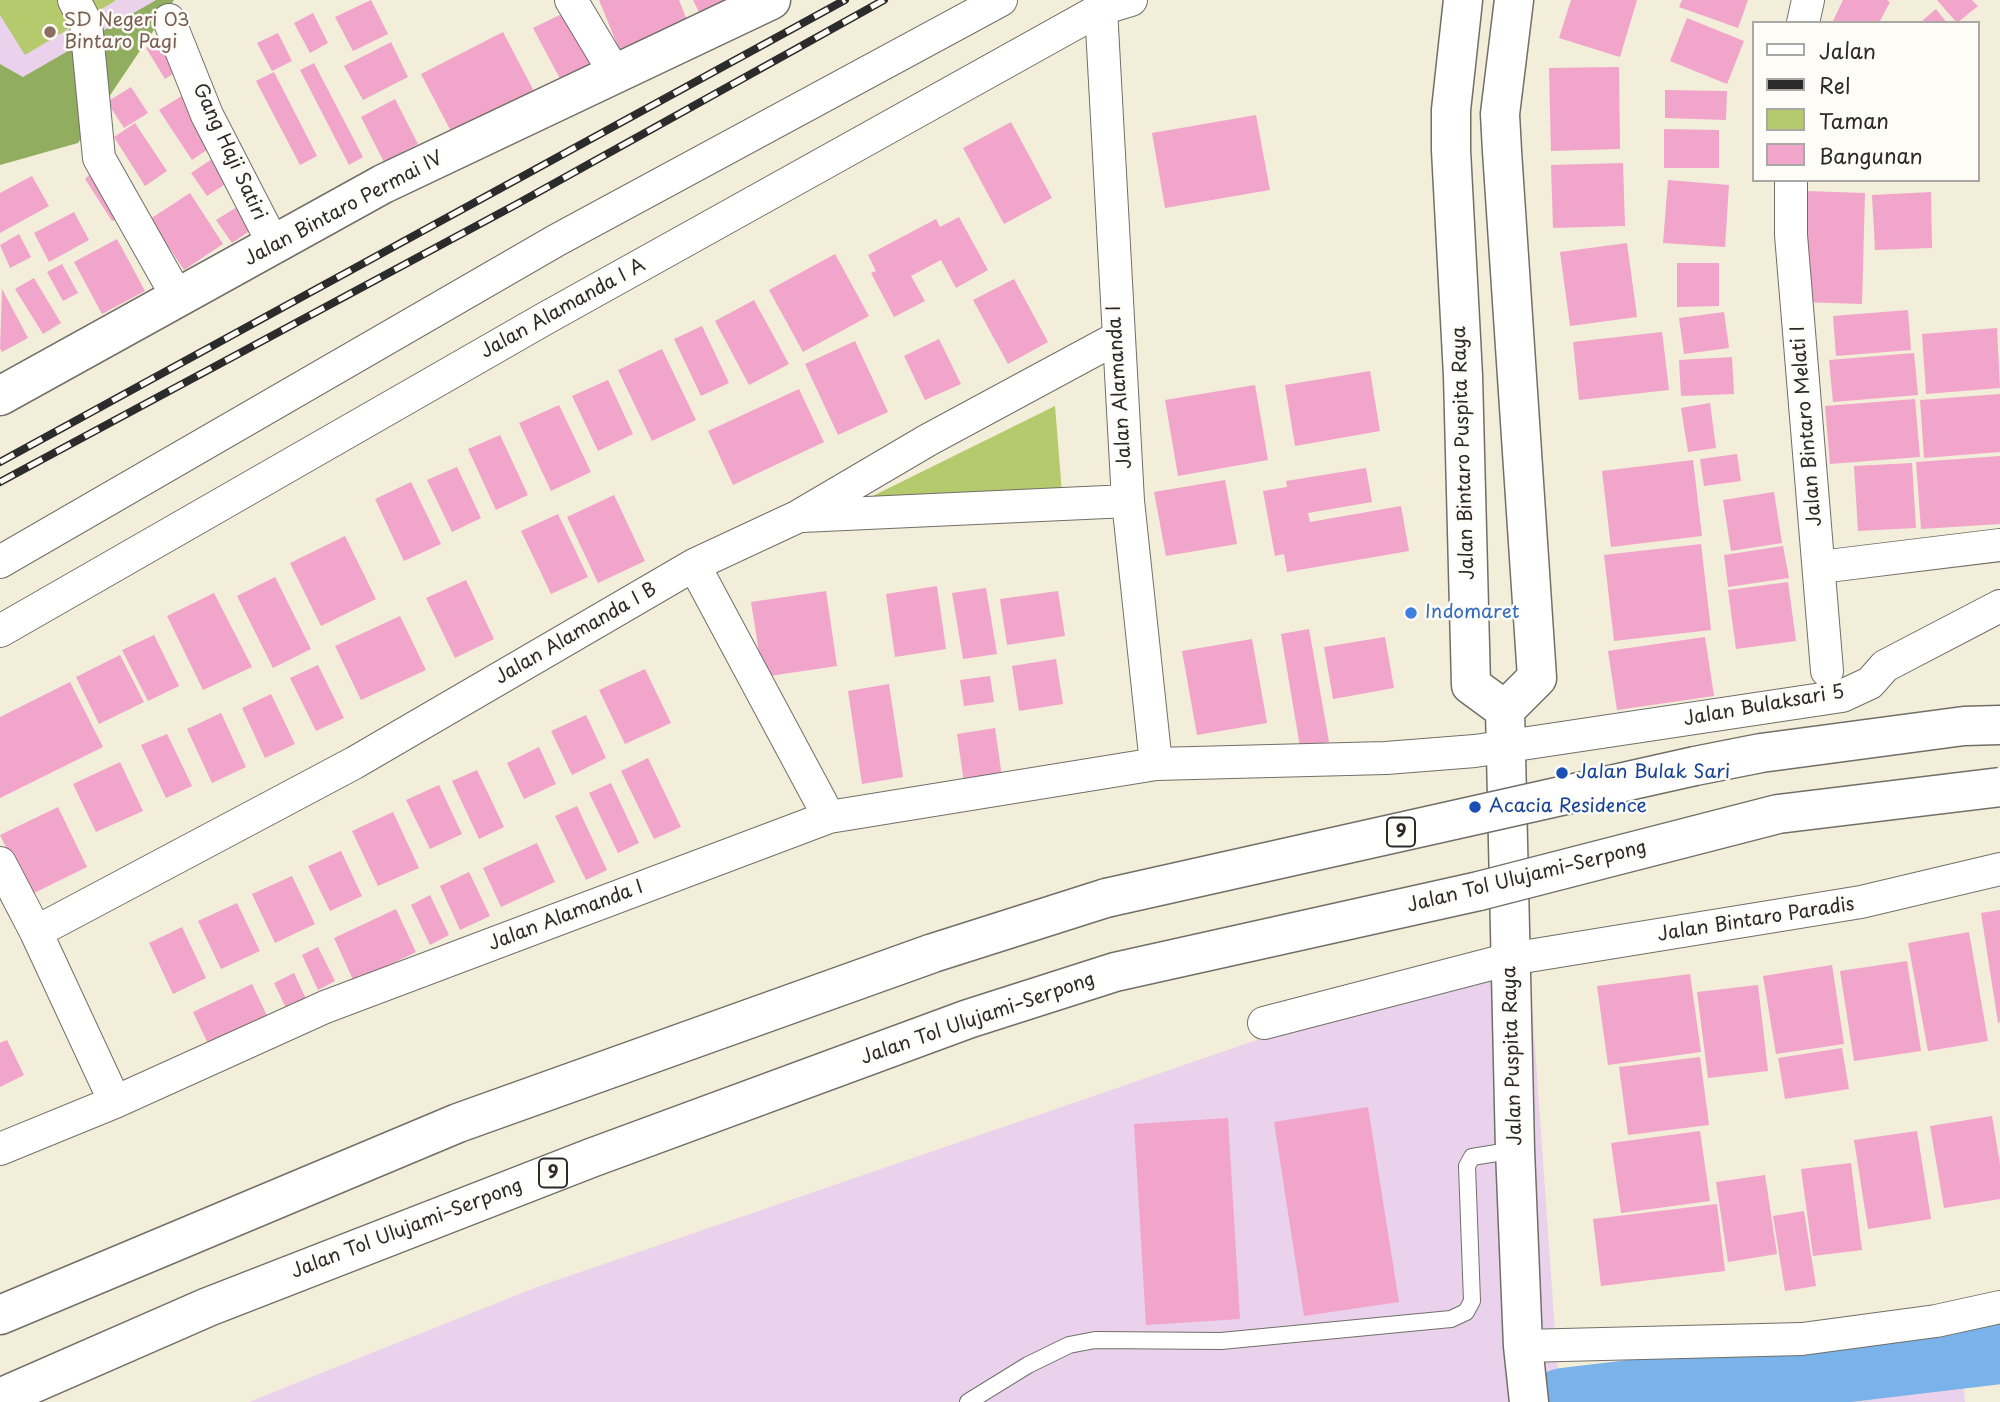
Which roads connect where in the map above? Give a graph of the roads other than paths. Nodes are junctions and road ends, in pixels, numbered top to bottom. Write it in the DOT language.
graph roads {
  1 [pos="75,0"];
  2 [pos="570,0"];
  3 [pos="771,0"];
  4 [pos="1001,0"];
  5 [pos="1131,0"];
  6 [pos="1463,0"];
  7 [pos="1514,0"];
  8 [pos="1808,0"];
  9 [pos="1101,9"];
  10 [pos="169,20"];
  11 [pos="1803,21"];
  12 [pos="616,75"];
  13 [pos="1791,182"];
  14 [pos="274,245"];
  15 [pos="178,299"];
  16 [pos="1117,338"];
  17 [pos="0,396"];
  18 [pos="1128,501"];
  19 [pos="797,517"];
  20 [pos="2000,545"];
  21 [pos="0,562"];
  22 [pos="694,565"];
  23 [pos="1820,566"];
  24 [pos="2000,606"];
  25 [pos="0,631"];
  26 [pos="1827,671"];
  27 [pos="2000,725"];
  28 [pos="1505,729"];
  29 [pos="1156,764"];
  30 [pos="2000,787"];
  31 [pos="829,817"];
  32 [pos="0,863"];
  33 [pos="2000,869"];
  34 [pos="36,932"];
  35 [pos="1510,959"];
  36 [pos="1264,1023"];
  37 [pos="115,1102"];
  38 [pos="0,1149"];
  39 [pos="1516,1150"];
  40 [pos="2000,1307"];
  41 [pos="0,1315"];
  42 [pos="1523,1354"];
  43 [pos="0,1398"];
  44 [pos="968,1402"];
  45 [pos="1529,1402"];
  1 -- 15 [label="street"];
  2 -- 12 [label="street"];
  3 -- 12 [label="main road, Jalan Bintaro Permai IV"];
  4 -- 21 [label="street"];
  5 -- 9 [label="street, Jalan Alamanda I A"];
  6 -- 28 [label="main road, Jalan Bintaro Puspita Raya"];
  7 -- 28 [label="main road"];
  8 -- 11 [label="street"];
  9 -- 16 [label="street, Jalan Alamanda I"];
  9 -- 25 [label="street, Jalan Alamanda I A"];
  10 -- 14 [label="street, Gang Haji Satiri"];
  12 -- 14 [label="main road, Jalan Bintaro Permai IV"];
  13 -- 23 [label="street, Jalan Bintaro Melati I"];
  14 -- 15 [label="main road, Jalan Bintaro Permai IV"];
  15 -- 17 [label="main road, Jalan Bintaro Permai IV"];
  16 -- 18 [label="street, Jalan Alamanda I"];
  16 -- 19 [label="street, Jalan Alamanda I B"];
  18 -- 19 [label="street"];
  18 -- 29 [label="street, Jalan Alamanda I"];
  19 -- 22 [label="street, Jalan Alamanda I B"];
  20 -- 23 [label="street"];
  22 -- 31 [label="street"];
  22 -- 34 [label="street, Jalan Alamanda I B"];
  23 -- 26 [label="street, Jalan Bintaro Melati I"];
  24 -- 28 [label="street, Jalan Bulaksari 5"];
  27 -- 41 [label="main road, 9, bridge"];
  28 -- 29 [label="street, Jalan Alamanda I"];
  28 -- 35 [label="main road, Jalan Puspita Raya"];
  29 -- 31 [label="street, Jalan Alamanda I"];
  30 -- 43 [label="main road, Jalan Tol Ulujami–Serpong / 9, bridge"];
  31 -- 37 [label="street, Jalan Alamanda I"];
  32 -- 34 [label="street"];
  33 -- 35 [label="street, Jalan Bintaro Paradis"];
  34 -- 37 [label="street"];
  35 -- 36 [label="street, Jalan Bintaro Paradis"];
  35 -- 39 [label="main road, Jalan Puspita Raya"];
  37 -- 38 [label="street, Jalan Alamanda I"];
  39 -- 42 [label="main road, Jalan Puspita Raya"];
  39 -- 44 [label="lane"];
  40 -- 42 [label="street"];
  42 -- 45 [label="main road, Jalan Puspita Raya"];
}
